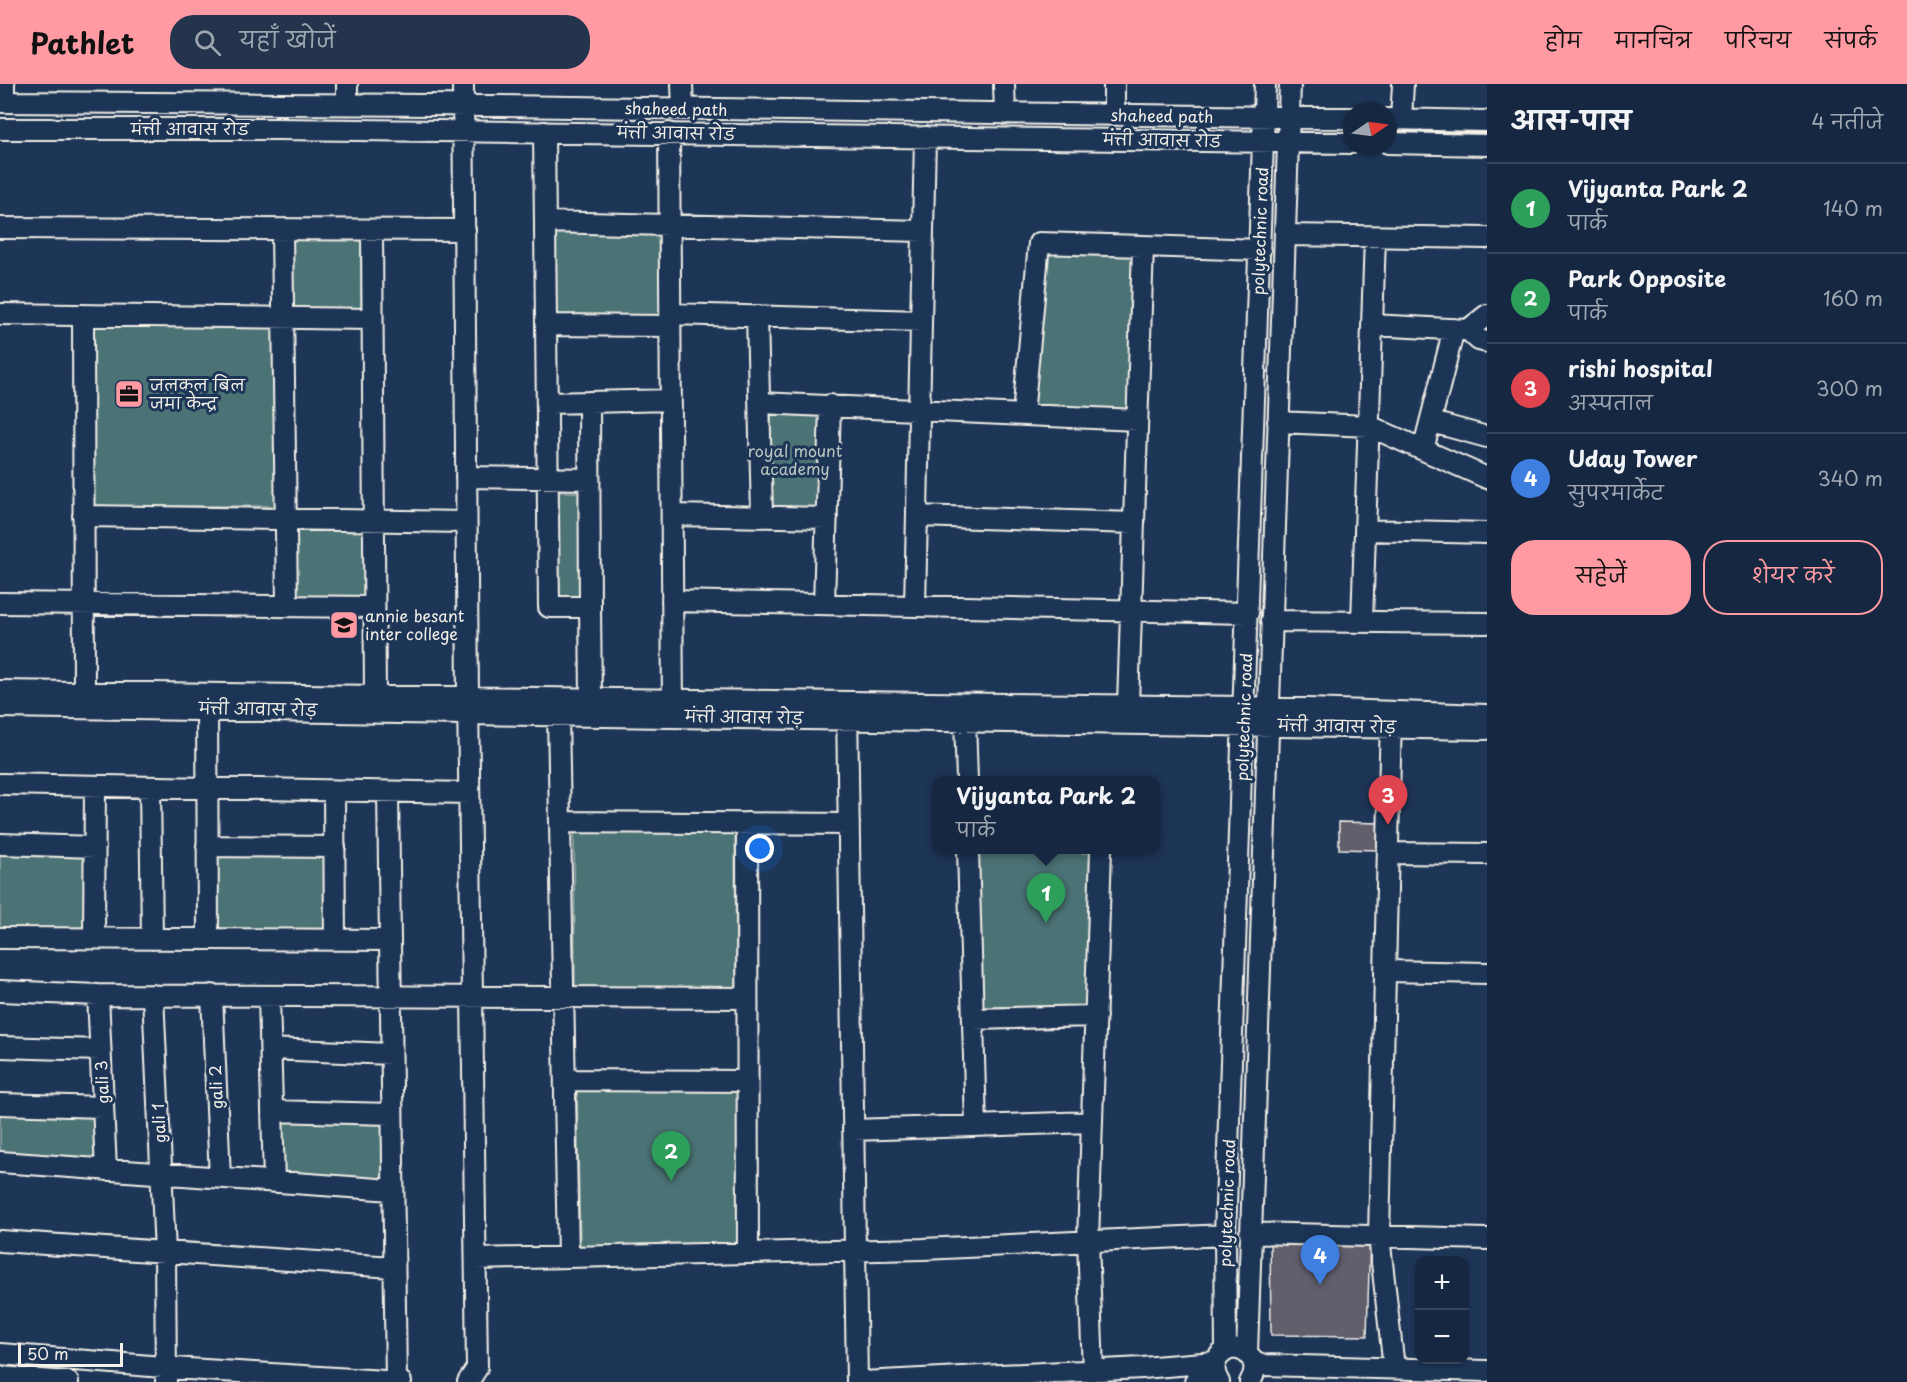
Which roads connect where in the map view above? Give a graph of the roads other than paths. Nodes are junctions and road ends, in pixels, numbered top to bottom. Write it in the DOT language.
graph roads {
  1 [pos="347,84"];
  2 [pos="463,84"];
  3 [pos="682,84"];
  4 [pos="1004,84"];
  5 [pos="1114,84"];
  6 [pos="1265,84"];
  7 [pos="1290,84"];
  8 [pos="1403,84"];
  9 [pos="3,96"];
  10 [pos="347,105"];
  11 [pos="464,106"];
  12 [pos="683,109"];
  13 [pos="1397,110"];
  14 [pos="1005,114"];
  15 [pos="1114,115"];
  16 [pos="1264,117"];
  17 [pos="1289,117"];
  18 [pos="1343,118"];
  19 [pos="1397,119"];
  20 [pos="1487,121"];
  21 [pos="0,129"];
  22 [pos="464,131"];
  23 [pos="544,132"];
  24 [pos="669,133"];
  25 [pos="926,137"];
  26 [pos="1263,141"];
  27 [pos="1288,142"];
  28 [pos="1343,143"];
  29 [pos="1397,143"];
  30 [pos="1487,144"];
  31 [pos="545,222"];
  32 [pos="670,225"];
  33 [pos="0,228"];
  34 [pos="282,230"];
  35 [pos="465,230"];
  36 [pos="372,231"];
  37 [pos="923,231"];
  38 [pos="1285,235"];
  39 [pos="1375,237"];
  40 [pos="1487,238"];
  41 [pos="1143,246"];
  42 [pos="1260,250"];
  43 [pos="0,314"];
  44 [pos="83,315"];
  45 [pos="1487,315"];
  46 [pos="757,316"];
  47 [pos="283,318"];
  48 [pos="372,319"];
  49 [pos="670,320"];
  50 [pos="921,321"];
  51 [pos="546,325"];
  52 [pos="1372,326"];
  53 [pos="1461,329"];
  54 [pos="1487,342"];
  55 [pos="671,400"];
  56 [pos="589,402"];
  57 [pos="547,403"];
  58 [pos="759,403"];
  59 [pos="830,405"];
  60 [pos="919,410"];
  61 [pos="1023,415"];
  62 [pos="1137,420"];
  63 [pos="1278,422"];
  64 [pos="1432,422"];
  65 [pos="1369,426"];
  66 [pos="1487,437"];
  67 [pos="1423,450"];
  68 [pos="466,477"];
  69 [pos="1487,478"];
  70 [pos="548,479"];
  71 [pos="589,479"];
  72 [pos="672,515"];
  73 [pos="83,516"];
  74 [pos="762,516"];
  75 [pos="916,516"];
  76 [pos="827,518"];
  77 [pos="286,519"];
  78 [pos="374,521"];
  79 [pos="466,522"];
  80 [pos="1134,523"];
  81 [pos="1365,530"];
  82 [pos="1487,532"];
  83 [pos="672,601"];
  84 [pos="0,603"];
  85 [pos="84,604"];
  86 [pos="824,604"];
  87 [pos="287,606"];
  88 [pos="374,606"];
  89 [pos="915,606"];
  90 [pos="590,607"];
  91 [pos="1131,611"];
  92 [pos="1248,613"];
  93 [pos="1271,621"];
  94 [pos="1362,622"];
  95 [pos="1487,623"];
  96 [pos="0,691"];
  97 [pos="84,692"];
  98 [pos="375,695"];
  99 [pos="591,698"];
  100 [pos="207,701"];
  101 [pos="468,704"];
  102 [pos="1128,705"];
  103 [pos="0,707"];
  104 [pos="673,707"];
  105 [pos="847,710"];
  106 [pos="967,711"];
  107 [pos="558,714"];
  108 [pos="1487,715"];
  109 [pos="1244,716"];
  110 [pos="1268,716"];
  111 [pos="1391,719"];
  112 [pos="1487,729"];
  113 [pos="966,776"];
  114 [pos="0,784"];
  115 [pos="95,786"];
  116 [pos="150,787"];
  117 [pos="207,788"];
  118 [pos="334,791"];
  119 [pos="388,792"];
  120 [pos="469,794"];
  121 [pos="560,822"];
  122 [pos="747,823"];
  123 [pos="849,824"];
  124 [pos="0,844"];
  125 [pos="207,846"];
  126 [pos="335,846"];
  127 [pos="94,847"];
  128 [pos="1388,853"];
  129 [pos="968,854"];
  130 [pos="1101,854"];
  131 [pos="1487,854"];
  132 [pos="0,938"];
  133 [pos="94,938"];
  134 [pos="152,939"];
  135 [pos="208,939"];
  136 [pos="335,939"];
  137 [pos="390,940"];
  138 [pos="1385,971"];
  139 [pos="1487,973"];
  140 [pos="0,991"];
  141 [pos="98,994"];
  142 [pos="153,995"];
  143 [pos="212,995"];
  144 [pos="269,996"];
  145 [pos="390,996"];
  146 [pos="472,997"];
  147 [pos="563,997"];
  148 [pos="747,998"];
  149 [pos="1096,1016"];
  150 [pos="973,1019"];
  151 [pos="0,1047"];
  152 [pos="271,1049"];
  153 [pos="100,1050"];
  154 [pos="391,1054"];
  155 [pos="565,1080"];
  156 [pos="747,1081"];
  157 [pos="0,1104"];
  158 [pos="103,1107"];
  159 [pos="272,1111"];
  160 [pos="391,1114"];
  161 [pos="1092,1122"];
  162 [pos="976,1126"];
  163 [pos="853,1130"];
  164 [pos="0,1162"];
  165 [pos="106,1170"];
  166 [pos="161,1174"];
  167 [pos="220,1178"];
  168 [pos="274,1182"];
  169 [pos="392,1190"];
  170 [pos="1250,1233"];
  171 [pos="1225,1235"];
  172 [pos="1379,1236"];
  173 [pos="1487,1239"];
  174 [pos="0,1240"];
  175 [pos="1088,1241"];
  176 [pos="854,1251"];
  177 [pos="165,1252"];
  178 [pos="748,1253"];
  179 [pos="568,1257"];
  180 [pos="476,1259"];
  181 [pos="393,1267"];
  182 [pos="0,1354"];
  183 [pos="69,1360"];
  184 [pos="1255,1360"];
  185 [pos="1219,1368"];
  186 [pos="1394,1368"];
  187 [pos="1093,1371"];
  188 [pos="1487,1371"];
  189 [pos="166,1375"];
  190 [pos="0,1377"];
  191 [pos="60,1382"];
  192 [pos="68,1382"];
  193 [pos="75,1382"];
  194 [pos="396,1382"];
  195 [pos="401,1382"];
  196 [pos="468,1382"];
  197 [pos="856,1382"];
  198 [pos="862,1382"];
  199 [pos="1195,1382"];
  200 [pos="1250,1382"];
  1 -- 10 [label="street"];
  2 -- 11 [label="street"];
  3 -- 12 [label="street"];
  4 -- 14 [label="street"];
  5 -- 15 [label="street"];
  6 -- 16 [label="street, polytechnic road"];
  7 -- 17 [label="street"];
  8 -- 13 [label="street"];
  9 -- 10 [label="street, shaheed path"];
  10 -- 11 [label="street, shaheed path"];
  11 -- 12 [label="street, shaheed path"];
  11 -- 22 [label="street"];
  12 -- 14 [label="street, shaheed path"];
  14 -- 15 [label="street, shaheed path"];
  15 -- 16 [label="street, shaheed path"];
  16 -- 17 [label="street, shaheed path"];
  16 -- 26 [label="street, polytechnic road"];
  17 -- 18 [label="street, shaheed path"];
  17 -- 27 [label="street"];
  19 -- 20 [label="street"];
  21 -- 22 [label="street, मंत्ती आवास रोड"];
  22 -- 23 [label="street, मंत्ती आवास रोड"];
  22 -- 35 [label="street"];
  23 -- 24 [label="street, मंत्ती आवास रोड"];
  23 -- 31 [label="street"];
  24 -- 25 [label="street, मंत्ती आवास रोड"];
  24 -- 32 [label="street"];
  25 -- 26 [label="street, मंत्ती आवास रोड"];
  25 -- 37 [label="street"];
  26 -- 27 [label="street, मंत्ती आवास रोड"];
  26 -- 42 [label="street, polytechnic road"];
  27 -- 28 [label="street, मंत्ती आवास रोड"];
  27 -- 38 [label="street"];
  29 -- 30 [label="street"];
  31 -- 32 [label="street"];
  31 -- 51 [label="street"];
  32 -- 37 [label="street"];
  32 -- 49 [label="street"];
  33 -- 34 [label="street"];
  34 -- 36 [label="street"];
  34 -- 47 [label="street"];
  35 -- 36 [label="street"];
  35 -- 68 [label="street"];
  36 -- 48 [label="street"];
  37 -- 50 [label="street"];
  38 -- 39 [label="street"];
  38 -- 63 [label="street"];
  39 -- 40 [label="street"];
  39 -- 52 [label="street"];
  41 -- 42 [label="street"];
  41 -- 61 [label="street"];
  41 -- 62 [label="street"];
  42 -- 92 [label="street, polytechnic road"];
  43 -- 44 [label="street"];
  44 -- 47 [label="street"];
  44 -- 73 [label="street"];
  45 -- 53 [label="street"];
  46 -- 49 [label="street"];
  46 -- 50 [label="street"];
  46 -- 58 [label="street"];
  47 -- 48 [label="street"];
  47 -- 77 [label="street"];
  48 -- 78 [label="street"];
  49 -- 51 [label="street"];
  49 -- 55 [label="street"];
  50 -- 60 [label="street"];
  51 -- 57 [label="street"];
  52 -- 53 [label="street"];
  52 -- 65 [label="street"];
  53 -- 54 [label="street"];
  53 -- 64 [label="street"];
  55 -- 56 [label="street"];
  55 -- 72 [label="street"];
  56 -- 57 [label="street"];
  56 -- 71 [label="street"];
  57 -- 70 [label="street"];
  58 -- 59 [label="street"];
  58 -- 74 [label="street"];
  59 -- 60 [label="street"];
  59 -- 76 [label="street"];
  60 -- 61 [label="street"];
  60 -- 75 [label="street"];
  61 -- 62 [label="street"];
  62 -- 80 [label="street"];
  63 -- 65 [label="street"];
  63 -- 93 [label="street"];
  64 -- 66 [label="street"];
  64 -- 67 [label="street"];
  65 -- 67 [label="street"];
  65 -- 81 [label="street"];
  67 -- 69 [label="street"];
  68 -- 70 [label="street"];
  68 -- 79 [label="street"];
  70 -- 71 [label="street"];
  70 -- 90 [label="street"];
  71 -- 90 [label="street"];
  72 -- 74 [label="street"];
  72 -- 83 [label="street"];
  73 -- 77 [label="street"];
  73 -- 85 [label="street"];
  74 -- 76 [label="street"];
  75 -- 80 [label="street"];
  75 -- 89 [label="street"];
  76 -- 86 [label="street"];
  77 -- 78 [label="street"];
  77 -- 87 [label="street"];
  78 -- 79 [label="street"];
  78 -- 88 [label="street"];
  79 -- 101 [label="street"];
  80 -- 91 [label="street"];
  81 -- 82 [label="street"];
  81 -- 94 [label="street"];
  83 -- 86 [label="street"];
  83 -- 104 [label="street"];
  84 -- 85 [label="street"];
  85 -- 87 [label="street"];
  85 -- 97 [label="street"];
  86 -- 89 [label="street"];
  87 -- 88 [label="street"];
  88 -- 98 [label="street"];
  89 -- 91 [label="street"];
  90 -- 99 [label="street"];
  91 -- 92 [label="street"];
  91 -- 102 [label="street"];
  92 -- 109 [label="street, polytechnic road"];
  93 -- 94 [label="street"];
  93 -- 110 [label="street"];
  94 -- 95 [label="street"];
  96 -- 97 [label="street"];
  97 -- 100 [label="street"];
  98 -- 100 [label="street"];
  98 -- 101 [label="street"];
  99 -- 101 [label="street"];
  99 -- 104 [label="street"];
  100 -- 101 [label="street, मंत्ती आवास रोड़"];
  100 -- 103 [label="street, मंत्ती आवास रोड़"];
  100 -- 117 [label="street"];
  101 -- 107 [label="street, मंत्ती आवास रोड़"];
  101 -- 120 [label="street"];
  102 -- 106 [label="street"];
  102 -- 109 [label="street"];
  104 -- 105 [label="street, मंत्ती आवास रोड़"];
  104 -- 107 [label="street, मंत्ती आवास रोड़"];
  105 -- 106 [label="street, मंत्ती आवास रोड़"];
  105 -- 123 [label="street"];
  106 -- 109 [label="street, मंत्ती आवास रोड़"];
  106 -- 113 [label="street"];
  107 -- 121 [label="street"];
  108 -- 111 [label="street"];
  109 -- 110 [label="street, मंत्ती आवास रोड़"];
  109 -- 171 [label="street, polytechnic road"];
  110 -- 111 [label="street, मंत्ती आवास रोड़"];
  110 -- 170 [label="street"];
  111 -- 112 [label="street, मंत्ती आवास रोड़"];
  111 -- 128 [label="street"];
  114 -- 115 [label="street"];
  115 -- 116 [label="street"];
  115 -- 127 [label="street"];
  116 -- 117 [label="street"];
  116 -- 134 [label="street"];
  117 -- 118 [label="street"];
  117 -- 125 [label="street"];
  118 -- 119 [label="street"];
  118 -- 126 [label="street"];
  119 -- 120 [label="street"];
  119 -- 137 [label="street"];
  120 -- 146 [label="street"];
  121 -- 122 [label="street"];
  121 -- 147 [label="street"];
  122 -- 123 [label="street"];
  122 -- 148 [label="street"];
  123 -- 163 [label="street"];
  124 -- 127 [label="street"];
  125 -- 126 [label="street"];
  125 -- 135 [label="street"];
  126 -- 136 [label="street"];
  127 -- 133 [label="street"];
  128 -- 131 [label="street"];
  128 -- 138 [label="street"];
  129 -- 150 [label="street"];
  130 -- 149 [label="street"];
  132 -- 133 [label="street"];
  133 -- 134 [label="street"];
  134 -- 135 [label="street"];
  135 -- 136 [label="street"];
  136 -- 137 [label="street"];
  137 -- 145 [label="street"];
  138 -- 139 [label="street"];
  138 -- 172 [label="street"];
  140 -- 141 [label="street"];
  141 -- 142 [label="street"];
  141 -- 153 [label="street, gali 3"];
  142 -- 143 [label="street"];
  142 -- 166 [label="street, gali 1"];
  143 -- 144 [label="street"];
  143 -- 167 [label="street, gali 2"];
  144 -- 145 [label="street"];
  144 -- 152 [label="street"];
  145 -- 146 [label="street"];
  145 -- 154 [label="street"];
  146 -- 147 [label="street"];
  146 -- 180 [label="street"];
  147 -- 148 [label="street"];
  147 -- 155 [label="street"];
  148 -- 156 [label="street"];
  149 -- 150 [label="street"];
  149 -- 161 [label="street"];
  150 -- 162 [label="street"];
  151 -- 153 [label="street"];
  152 -- 154 [label="street"];
  152 -- 159 [label="street"];
  153 -- 158 [label="street, gali 3"];
  154 -- 160 [label="street"];
  155 -- 156 [label="street"];
  155 -- 179 [label="street"];
  156 -- 178 [label="street"];
  157 -- 158 [label="street"];
  158 -- 165 [label="street, gali 3"];
  159 -- 160 [label="street"];
  159 -- 168 [label="street"];
  160 -- 169 [label="street"];
  161 -- 162 [label="street"];
  161 -- 175 [label="street"];
  162 -- 163 [label="street"];
  163 -- 176 [label="street"];
  164 -- 165 [label="street"];
  165 -- 166 [label="street"];
  166 -- 167 [label="street"];
  166 -- 177 [label="street, gali 1"];
  167 -- 168 [label="street"];
  168 -- 169 [label="street"];
  169 -- 181 [label="street"];
  170 -- 172 [label="street"];
  170 -- 184 [label="street"];
  171 -- 175 [label="street"];
  171 -- 185 [label="street, polytechnic road"];
  172 -- 173 [label="street"];
  172 -- 186 [label="street"];
  174 -- 177 [label="street"];
  175 -- 176 [label="street"];
  175 -- 187 [label="street"];
  176 -- 178 [label="street"];
  176 -- 197 [label="street"];
  177 -- 181 [label="street"];
  177 -- 189 [label="street, gali 1"];
  178 -- 179 [label="street"];
  179 -- 180 [label="street"];
  180 -- 196 [label="street"];
  181 -- 194 [label="street"];
  182 -- 183 [label="street"];
  183 -- 189 [label="street"];
  183 -- 191 [label="street"];
  183 -- 193 [label="street"];
  184 -- 185 [label="street"];
  184 -- 186 [label="street"];
  184 -- 200 [label="street"];
  185 -- 187 [label="street"];
  185 -- 199 [label="street"];
  186 -- 188 [label="street"];
  187 -- 198 [label="street"];
  189 -- 194 [label="street"];
  190 -- 191 [label="street"];
  191 -- 192 [label="street"];
  194 -- 195 [label="street"];
}
